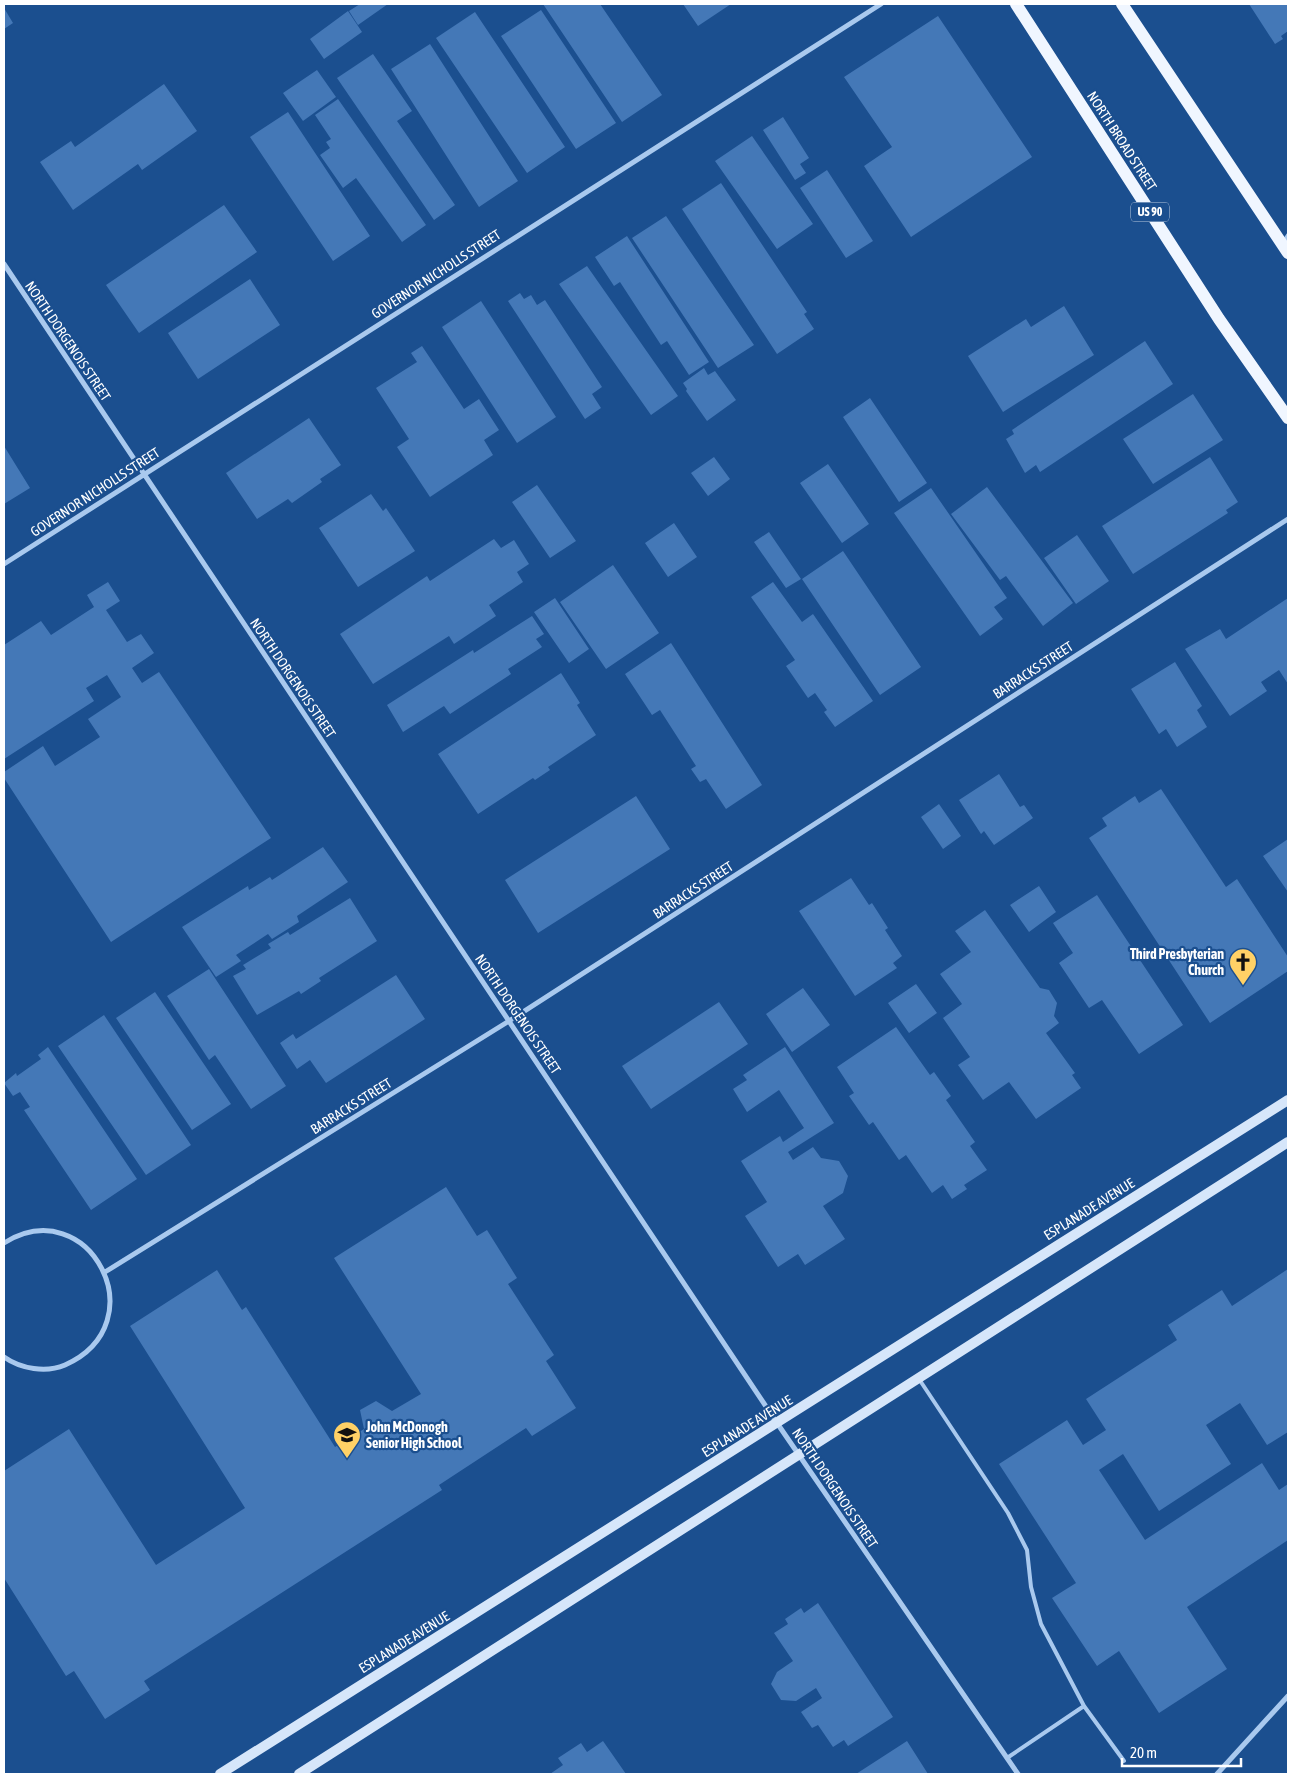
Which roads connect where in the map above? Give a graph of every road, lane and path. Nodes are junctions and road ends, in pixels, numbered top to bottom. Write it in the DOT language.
graph roads {
  1 [pos="881,4"];
  2 [pos="1016,4"];
  3 [pos="1122,4"];
  4 [pos="1286,244"];
  5 [pos="4,264"];
  6 [pos="1288,418"];
  7 [pos="144,474"];
  8 [pos="1288,519"];
  9 [pos="4,564"];
  10 [pos="510,1021"];
  11 [pos="1288,1100"];
  12 [pos="1288,1142"];
  13 [pos="4,1244"];
  14 [pos="105,1272"];
  15 [pos="4,1357"];
  16 [pos="918,1378"];
  17 [pos="777,1423"];
  18 [pos="799,1455"];
  19 [pos="1288,1696"];
  20 [pos="1084,1706"];
  21 [pos="1007,1758"];
  22 [pos="1124,1761"];
  23 [pos="220,1774"];
  24 [pos="299,1774"];
  25 [pos="1018,1774"];
  26 [pos="1217,1774"];
  1 -- 7 [label="street, GOVERNOR NICHOLLS STREET"];
  2 -- 6 [label="main road, NORTH BROAD STREET / US 90"];
  3 -- 4 [label="main road"];
  5 -- 7 [label="street, NORTH DORGENOIS STREET"];
  7 -- 9 [label="street, GOVERNOR NICHOLLS STREET"];
  7 -- 10 [label="street, NORTH DORGENOIS STREET"];
  8 -- 10 [label="street, BARRACKS STREET"];
  10 -- 14 [label="street, BARRACKS STREET"];
  10 -- 17 [label="street, NORTH DORGENOIS STREET"];
  11 -- 17 [label="street, ESPLANADE AVENUE"];
  12 -- 16 [label="street"];
  13 -- 14 [label="street"];
  14 -- 15 [label="street"];
  16 -- 18 [label="street"];
  16 -- 20 [label="lane"];
  17 -- 18 [label="street, NORTH DORGENOIS STREET"];
  17 -- 23 [label="street, ESPLANADE AVENUE"];
  18 -- 21 [label="street, NORTH DORGENOIS STREET"];
  18 -- 24 [label="street"];
  19 -- 26 [label="street"];
  20 -- 21 [label="lane"];
  20 -- 22 [label="lane"];
  21 -- 25 [label="street, NORTH DORGENOIS STREET"];
}
